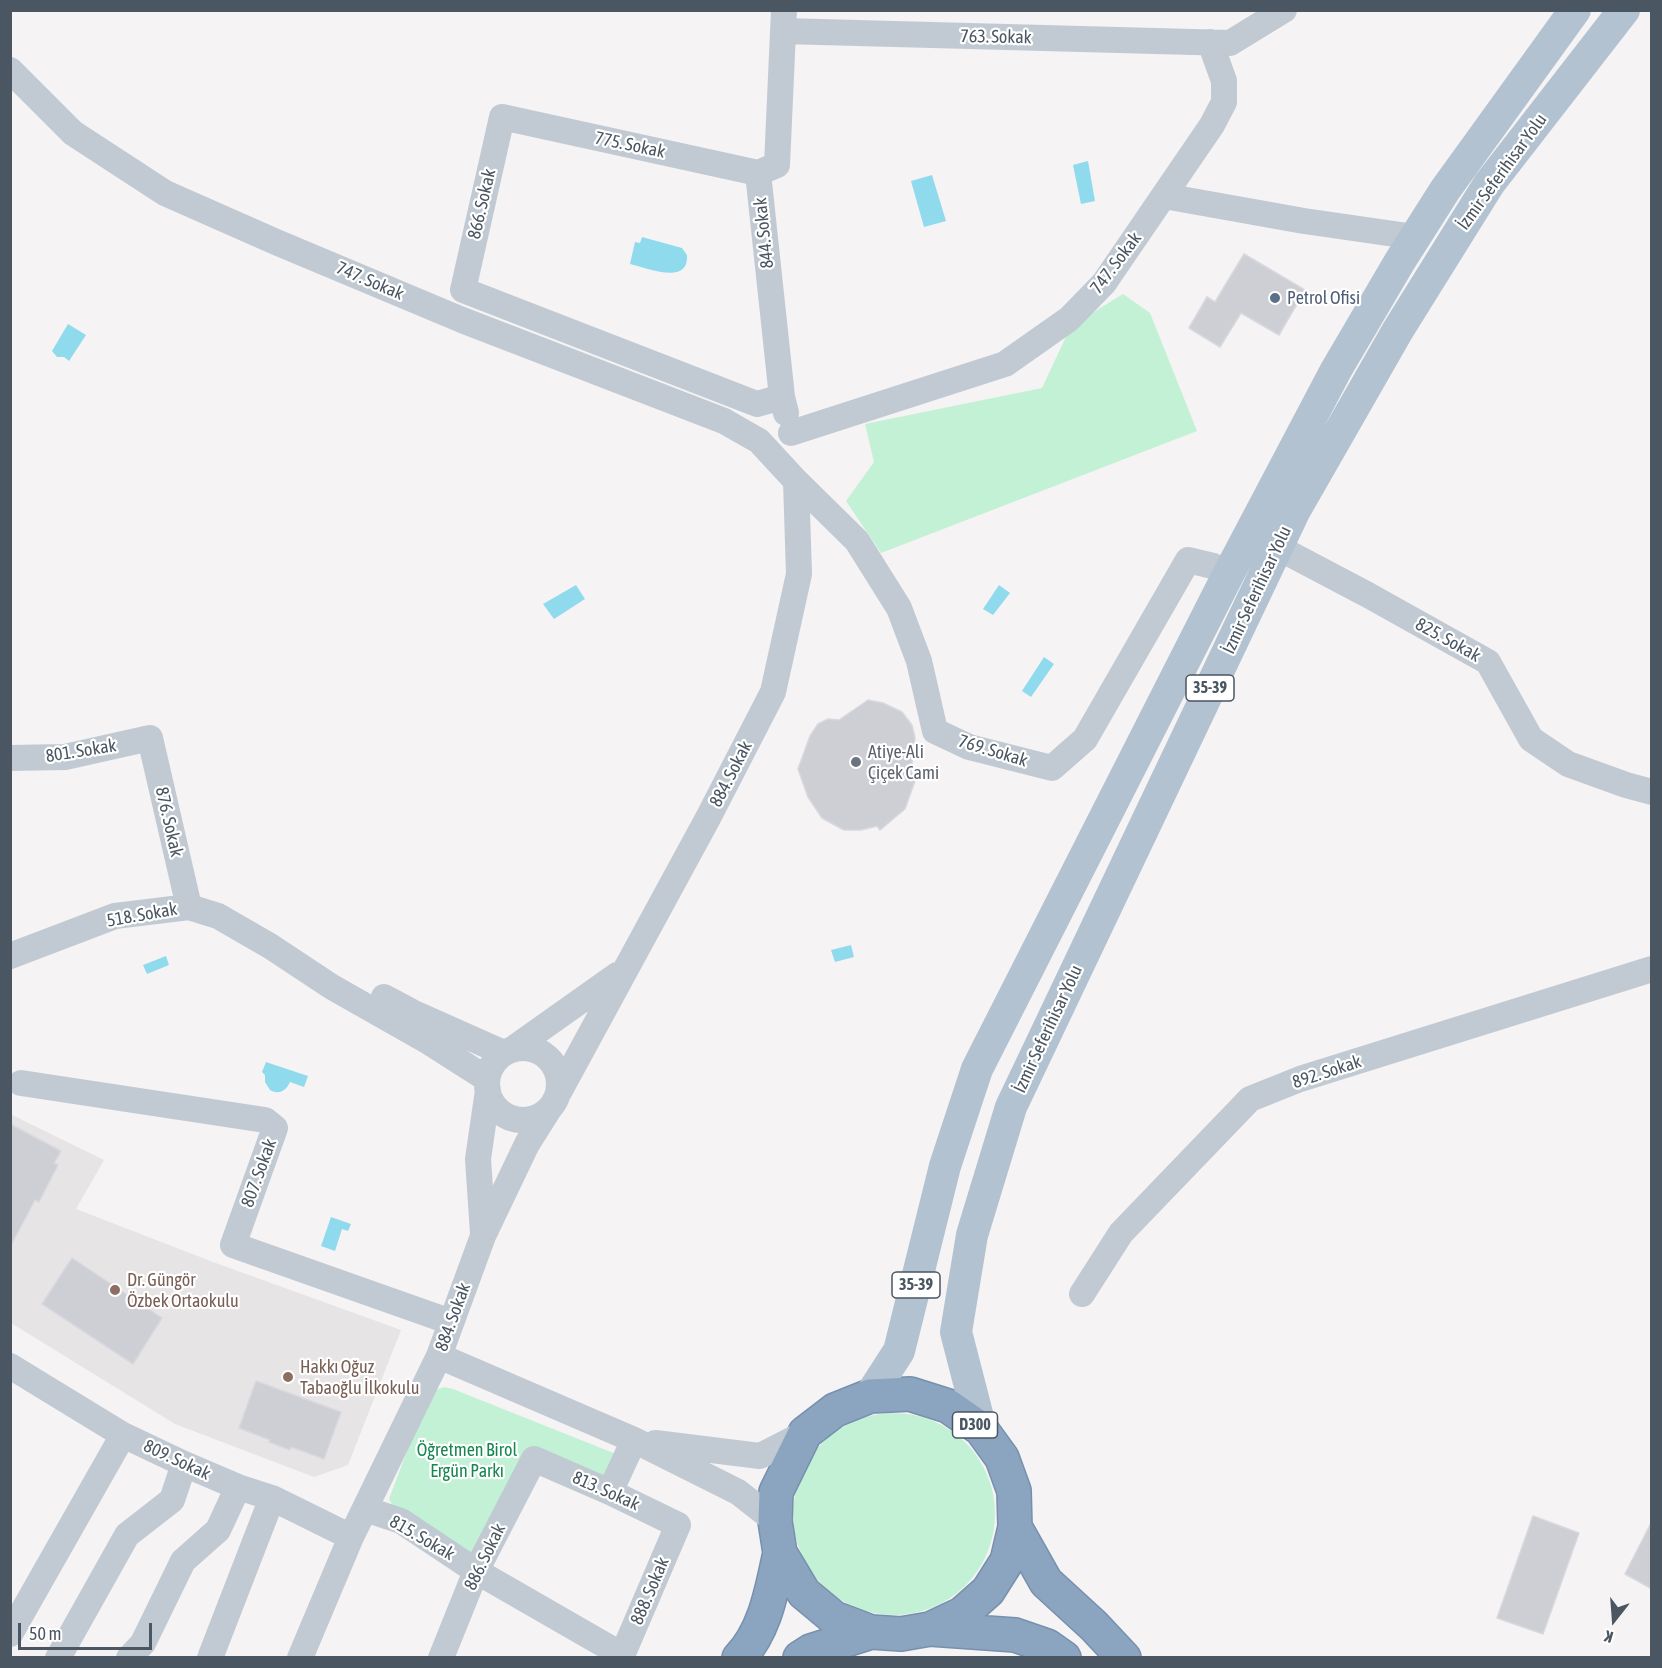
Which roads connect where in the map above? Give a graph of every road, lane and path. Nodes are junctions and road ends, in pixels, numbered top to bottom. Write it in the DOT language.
graph roads {
  1 [pos="1284,10"];
  2 [pos="1575,10"];
  3 [pos="1624,10"];
  4 [pos="783,21"];
  5 [pos="1210,42"];
  6 [pos="10,70"];
  7 [pos="502,117"];
  8 [pos="758,173"];
  9 [pos="1164,196"];
  10 [pos="1415,237"];
  11 [pos="782,397"];
  12 [pos="791,433"];
  13 [pos="759,441"];
  14 [pos="796,481"];
  15 [pos="1277,547"];
  16 [pos="1229,573"];
  17 [pos="150,738"];
  18 [pos="10,758"];
  19 [pos="1652,792"];
  20 [pos="189,907"];
  21 [pos="270,946"];
  22 [pos="10,956"];
  23 [pos="1652,969"];
  24 [pos="625,970"];
  25 [pos="509,1050"];
  26 [pos="21,1083"];
  27 [pos="487,1084"];
  28 [pos="554,1100"];
  29 [pos="483,1236"];
  30 [pos="1082,1294"];
  31 [pos="451,1322"];
  32 [pos="439,1356"];
  33 [pos="10,1366"];
  34 [pos="870,1396"];
  35 [pos="981,1429"];
  36 [pos="805,1433"];
  37 [pos="123,1435"];
  38 [pos="634,1440"];
  39 [pos="534,1459"];
  40 [pos="184,1464"];
  41 [pos="238,1487"];
  42 [pos="610,1492"];
  43 [pos="272,1498"];
  44 [pos="365,1509"];
  45 [pos="775,1521"];
  46 [pos="678,1525"];
  47 [pos="1016,1527"];
  48 [pos="351,1537"];
  49 [pos="780,1553"];
  50 [pos="476,1570"];
  51 [pos="930,1629"];
  52 [pos="871,1632"];
  53 [pos="10,1634"];
  54 [pos="622,1656"];
  55 [pos="58,1658"];
  56 [pos="129,1658"];
  57 [pos="210,1658"];
  58 [pos="300,1658"];
  59 [pos="441,1658"];
  60 [pos="739,1658"];
  61 [pos="800,1658"];
  62 [pos="1065,1658"];
  63 [pos="1124,1658"];
  1 -- 5 [label="street"];
  2 -- 10 [label="main road, İzmir Seferihisar Yolu / 35-39"];
  3 -- 15 [label="main road, İzmir Seferihisar Yolu / 35-39"];
  4 -- 5 [label="street, 763. Sokak"];
  4 -- 8 [label="street, 844. Sokak"];
  5 -- 9 [label="street, 747. Sokak"];
  6 -- 13 [label="street, 747. Sokak"];
  7 -- 8 [label="street, 775. Sokak"];
  7 -- 11 [label="street, 866. Sokak"];
  8 -- 11 [label="street, 844. Sokak"];
  9 -- 10 [label="street"];
  9 -- 12 [label="street, 747. Sokak"];
  10 -- 16 [label="main road, İzmir Seferihisar Yolu / 35-39"];
  11 -- 12 [label="street, 844. Sokak"];
  12 -- 13 [label="street"];
  13 -- 14 [label="street"];
  14 -- 16 [label="street, 769. Sokak"];
  14 -- 24 [label="street, 884. Sokak"];
  15 -- 19 [label="street, 825. Sokak"];
  15 -- 35 [label="main road, İzmir Seferihisar Yolu / 35-39"];
  16 -- 34 [label="main road, İzmir Seferihisar Yolu / 35-39"];
  17 -- 18 [label="street, 801. Sokak"];
  17 -- 20 [label="street, 876. Sokak"];
  20 -- 21 [label="street, 518. Sokak"];
  20 -- 22 [label="street, 518. Sokak"];
  21 -- 25 [label="street, 518. Sokak"];
  21 -- 27 [label="street, 518. Sokak"];
  23 -- 30 [label="street, 892. Sokak"];
  24 -- 25 [label="street"];
  24 -- 28 [label="street, 884. Sokak"];
  25 -- 27 [label="street"];
  25 -- 28 [label="street"];
  26 -- 31 [label="street, 807. Sokak"];
  27 -- 28 [label="street"];
  27 -- 29 [label="street"];
  28 -- 29 [label="street, 884. Sokak"];
  29 -- 31 [label="street, 884. Sokak"];
  31 -- 32 [label="street, 884. Sokak"];
  32 -- 38 [label="street"];
  32 -- 44 [label="street, 884. Sokak"];
  33 -- 37 [label="street, 809. Sokak"];
  34 -- 35 [label="highway, D300"];
  34 -- 36 [label="highway, D300"];
  35 -- 47 [label="highway, D300"];
  36 -- 38 [label="street"];
  36 -- 45 [label="highway, D300"];
  37 -- 40 [label="street, 809. Sokak"];
  37 -- 53 [label="street"];
  38 -- 42 [label="street"];
  38 -- 45 [label="street"];
  39 -- 42 [label="street, 813. Sokak"];
  39 -- 50 [label="street, 886. Sokak"];
  40 -- 41 [label="street, 809. Sokak"];
  40 -- 55 [label="street"];
  41 -- 43 [label="street, 809. Sokak"];
  41 -- 56 [label="street"];
  42 -- 46 [label="street, 813. Sokak"];
  43 -- 48 [label="street, 809. Sokak"];
  43 -- 57 [label="street"];
  44 -- 48 [label="street, 884. Sokak"];
  44 -- 50 [label="street, 815. Sokak"];
  45 -- 49 [label="highway, D300"];
  46 -- 54 [label="street, 888. Sokak"];
  47 -- 51 [label="highway"];
  47 -- 63 [label="highway"];
  48 -- 58 [label="street, 884. Sokak"];
  49 -- 52 [label="highway"];
  49 -- 60 [label="highway, D300"];
  50 -- 54 [label="street, 815. Sokak"];
  50 -- 59 [label="street, 886. Sokak"];
  51 -- 52 [label="highway"];
  51 -- 62 [label="highway"];
  52 -- 61 [label="highway"];
}
